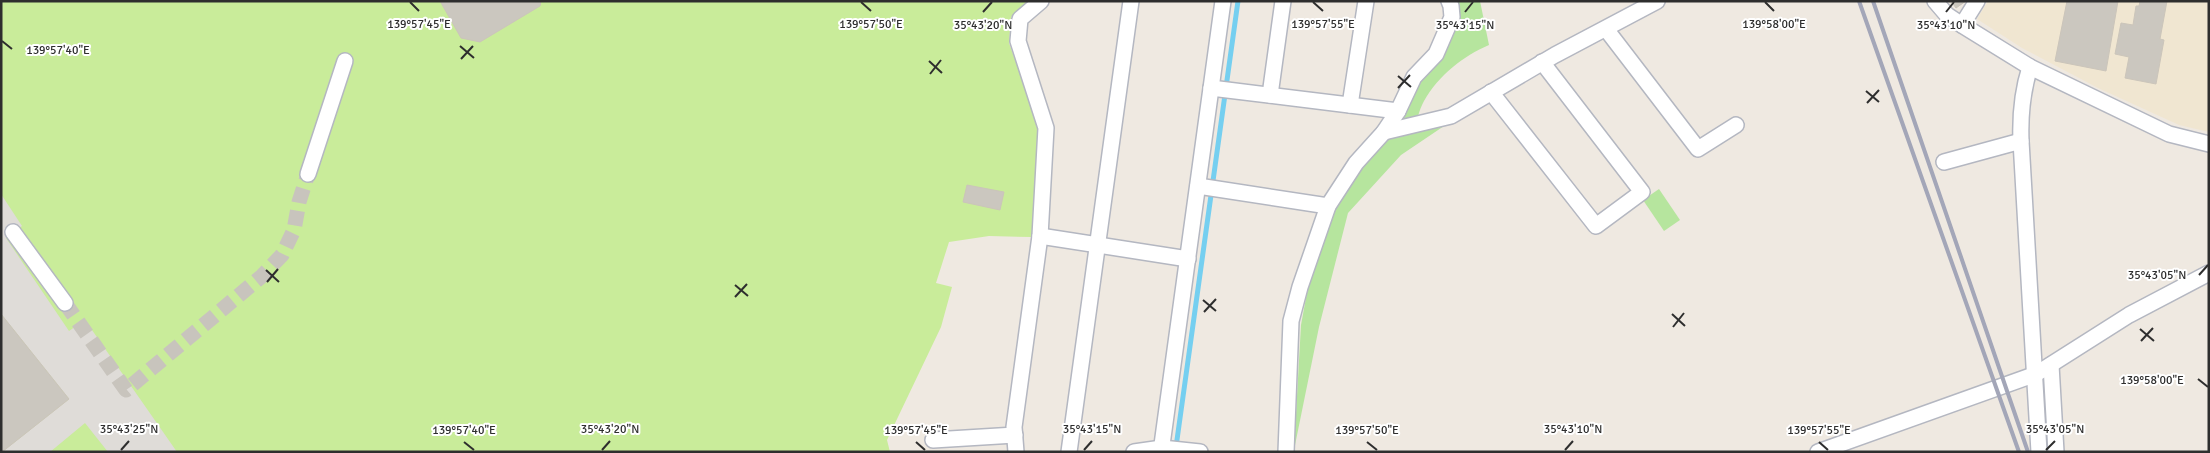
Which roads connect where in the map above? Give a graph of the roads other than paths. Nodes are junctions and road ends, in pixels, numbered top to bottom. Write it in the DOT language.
graph roads {
  1 [pos="1040,1"];
  2 [pos="1131,1"];
  3 [pos="1223,1"];
  4 [pos="1282,1"];
  5 [pos="1366,1"];
  6 [pos="1449,1"];
  7 [pos="1657,1"];
  8 [pos="1936,1"];
  9 [pos="1977,1"];
  10 [pos="1962,26"];
  11 [pos="1606,28"];
  12 [pos="345,61"];
  13 [pos="1542,62"];
  14 [pos="2030,67"];
  15 [pos="1211,88"];
  16 [pos="1491,92"];
  17 [pos="1270,95"];
  18 [pos="1350,105"];
  19 [pos="1398,111"];
  20 [pos="1736,125"];
  21 [pos="1384,132"];
  22 [pos="2020,141"];
  23 [pos="2209,144"];
  24 [pos="1944,162"];
  25 [pos="308,174"];
  26 [pos="1198,186"];
  27 [pos="1328,206"];
  28 [pos="14,232"];
  29 [pos="1040,236"];
  30 [pos="1098,245"];
  31 [pos="1188,259"];
  32 [pos="2209,273"];
  33 [pos="65,303"];
  34 [pos="2051,365"];
  35 [pos="2036,374"];
  36 [pos="1015,435"];
  37 [pos="933,440"];
  38 [pos="1162,450"];
  39 [pos="1016,452"];
  40 [pos="1069,452"];
  41 [pos="1134,452"];
  42 [pos="1200,452"];
  43 [pos="1286,452"];
  44 [pos="1818,452"];
  45 [pos="2038,452"];
  46 [pos="2056,452"];
  1 -- 29 [label="street"];
  2 -- 30 [label="street"];
  3 -- 15 [label="street"];
  4 -- 17 [label="street"];
  5 -- 18 [label="street"];
  6 -- 19 [label="street"];
  7 -- 11 [label="street"];
  8 -- 10 [label="street"];
  9 -- 10 [label="street"];
  10 -- 14 [label="street"];
  11 -- 13 [label="street"];
  11 -- 20 [label="street"];
  12 -- 25 [label="street"];
  13 -- 16 [label="street"];
  13 -- 16 [label="street"];
  14 -- 22 [label="street"];
  14 -- 23 [label="street"];
  15 -- 17 [label="street"];
  15 -- 26 [label="street"];
  16 -- 21 [label="street"];
  17 -- 18 [label="street"];
  18 -- 19 [label="street"];
  19 -- 21 [label="street"];
  21 -- 27 [label="street"];
  22 -- 24 [label="street"];
  22 -- 35 [label="street"];
  26 -- 27 [label="street"];
  26 -- 31 [label="street"];
  27 -- 43 [label="street"];
  28 -- 33 [label="street"];
  29 -- 30 [label="street"];
  29 -- 36 [label="street"];
  30 -- 31 [label="street"];
  30 -- 40 [label="street"];
  31 -- 38 [label="street"];
  32 -- 34 [label="street"];
  34 -- 35 [label="street"];
  34 -- 46 [label="street"];
  35 -- 44 [label="street"];
  35 -- 45 [label="street"];
  36 -- 37 [label="street"];
  36 -- 39 [label="street"];
  38 -- 41 [label="street"];
  38 -- 42 [label="street"];
}
